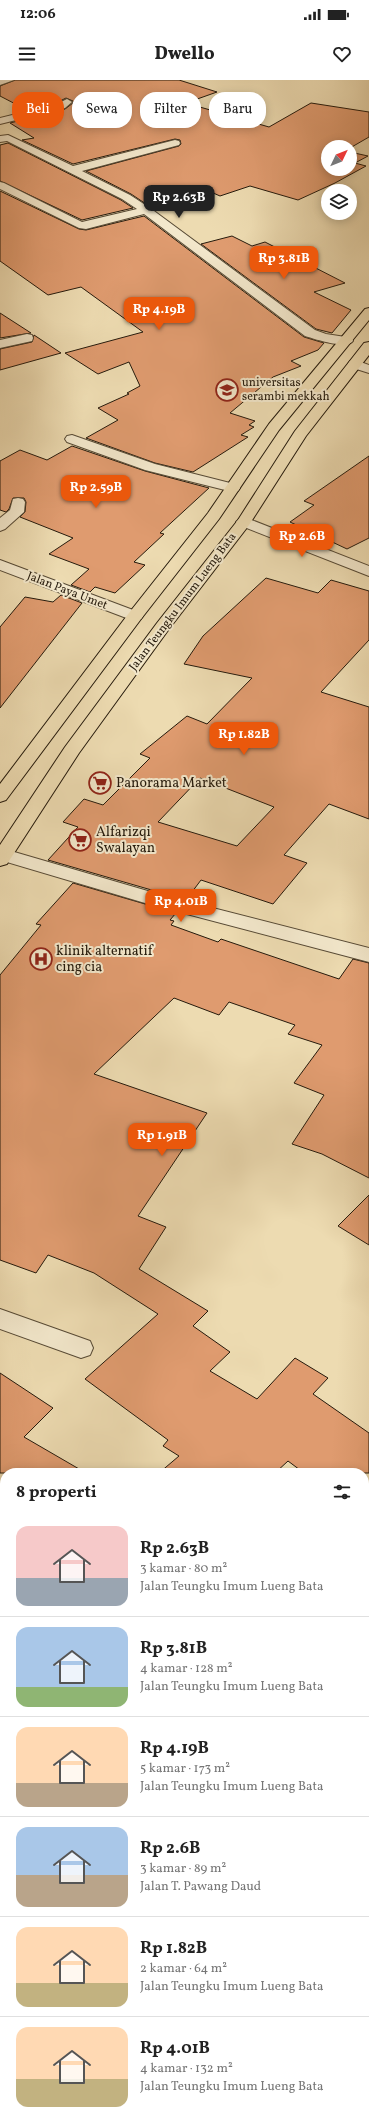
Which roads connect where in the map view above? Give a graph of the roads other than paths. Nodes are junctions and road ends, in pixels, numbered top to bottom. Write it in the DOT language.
graph roads {
  1 [pos="9,80"];
  2 [pos="0,82"];
  3 [pos="67,102"];
  4 [pos="0,121"];
  5 [pos="3,137"];
  6 [pos="175,143"];
  7 [pos="72,170"];
  8 [pos="0,185"];
  9 [pos="146,210"];
  10 [pos="369,312"];
  11 [pos="27,338"];
  12 [pos="347,341"];
  13 [pos="0,344"];
  14 [pos="369,346"];
  15 [pos="362,367"];
  16 [pos="274,427"];
  17 [pos="300,434"];
  18 [pos="72,439"];
  19 [pos="233,488"];
  20 [pos="18,502"];
  21 [pos="244,522"];
  22 [pos="0,526"];
  23 [pos="1,567"];
  24 [pos="369,571"];
  25 [pos="135,616"];
  26 [pos="0,796"];
  27 [pos="2,857"];
  28 [pos="369,955"];
  29 [pos="0,1320"];
  30 [pos="81,1348"];
  1 -- 2 [label="street"];
  3 -- 4 [label="street"];
  5 -- 7 [label="street"];
  6 -- 7 [label="street"];
  7 -- 9 [label="street"];
  8 -- 9 [label="street"];
  9 -- 12 [label="street"];
  10 -- 12 [label="highway, Jalan Teungku Imum Lueng Bata"];
  11 -- 13 [label="street"];
  12 -- 16 [label="highway, Jalan Teungku Imum Lueng Bata"];
  14 -- 15 [label="highway, Jalan Teungku Imum Lueng Bata"];
  15 -- 17 [label="highway, Jalan Teungku Imum Lueng Bata"];
  16 -- 17 [label="highway"];
  16 -- 19 [label="highway, Jalan Teungku Imum Lueng Bata"];
  17 -- 21 [label="highway, Jalan Teungku Imum Lueng Bata"];
  18 -- 19 [label="street"];
  19 -- 25 [label="highway, Jalan Teungku Imum Lueng Bata"];
  20 -- 22 [label="street"];
  21 -- 24 [label="street"];
  21 -- 27 [label="highway, Jalan Teungku Imum Lueng Bata"];
  23 -- 25 [label="street, Jalan Paya Umet"];
  25 -- 26 [label="highway, Jalan Teungku Imum Lueng Bata"];
  27 -- 28 [label="street"];
  29 -- 30 [label="street"];
}
